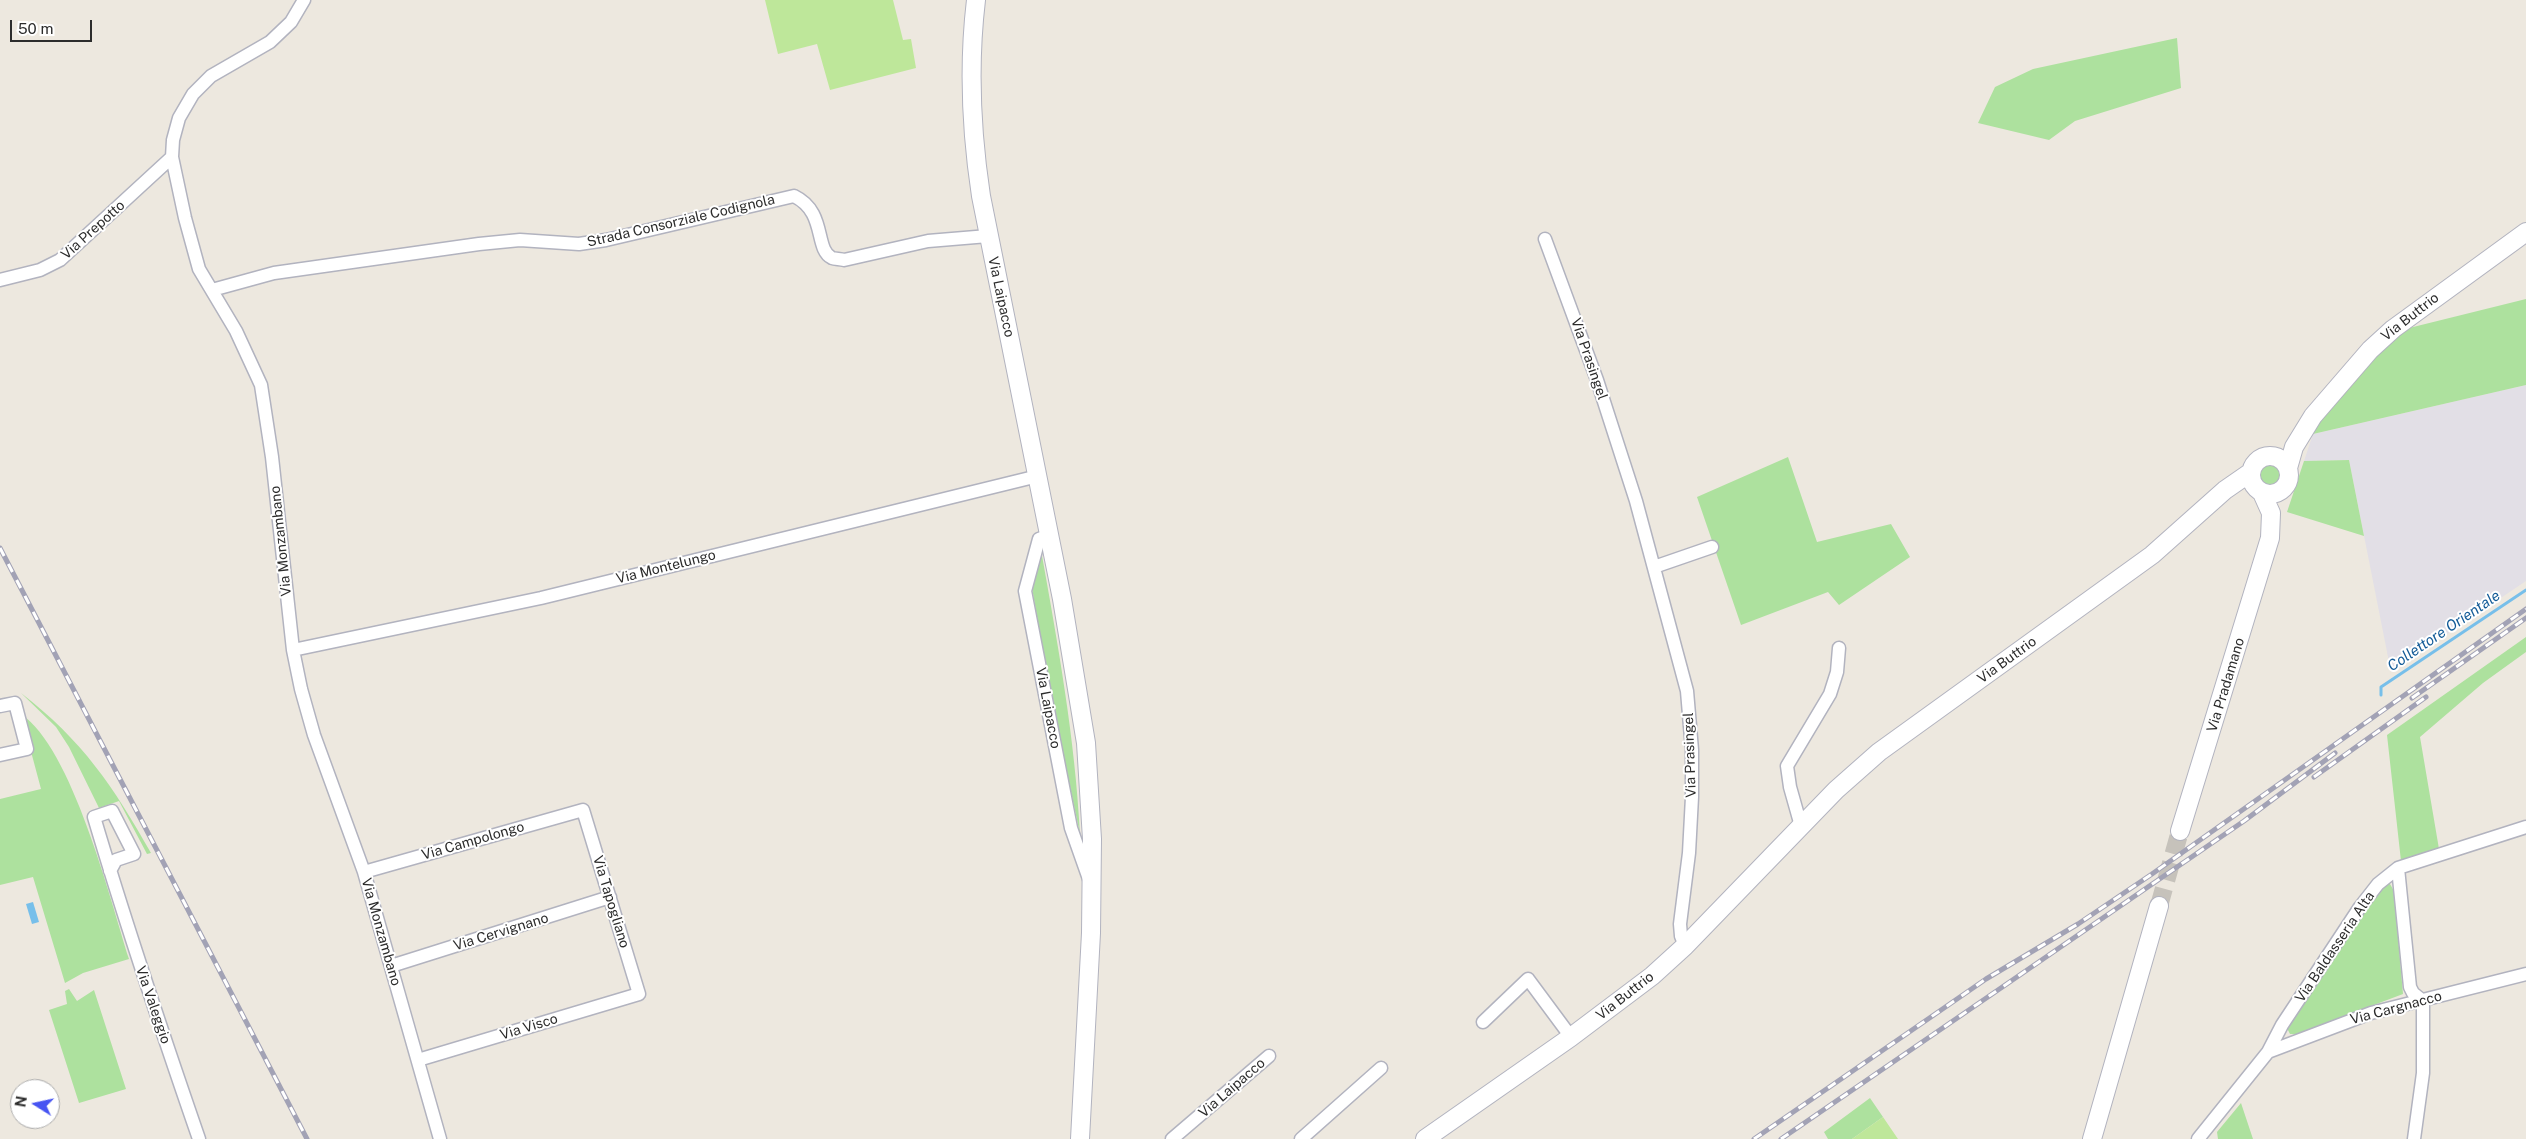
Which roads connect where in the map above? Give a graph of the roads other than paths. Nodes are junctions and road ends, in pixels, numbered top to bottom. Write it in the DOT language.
graph roads {
  1 [pos="304,0"];
  2 [pos="976,0"];
  3 [pos="172,157"];
  4 [pos="2526,232"];
  5 [pos="988,236"];
  6 [pos="1545,239"];
  7 [pos="0,280"];
  8 [pos="212,290"];
  9 [pos="2310,419"];
  10 [pos="2266,456"];
  11 [pos="2288,468"];
  12 [pos="2251,472"];
  13 [pos="1038,476"];
  14 [pos="2285,487"];
  15 [pos="2261,492"];
  16 [pos="2217,498"];
  17 [pos="1050,534"];
  18 [pos="2270,538"];
  19 [pos="1712,547"];
  20 [pos="1654,567"];
  21 [pos="1840,648"];
  22 [pos="293,650"];
  23 [pos="0,706"];
  24 [pos="0,755"];
  25 [pos="583,810"];
  26 [pos="1801,826"];
  27 [pos="2526,827"];
  28 [pos="2180,831"];
  29 [pos="2398,868"];
  30 [pos="110,871"];
  31 [pos="364,872"];
  32 [pos="1091,886"];
  33 [pos="610,897"];
  34 [pos="2159,906"];
  35 [pos="1685,946"];
  36 [pos="391,966"];
  37 [pos="2526,974"];
  38 [pos="639,994"];
  39 [pos="2423,1001"];
  40 [pos="1483,1022"];
  41 [pos="1571,1037"];
  42 [pos="2268,1052"];
  43 [pos="1268,1056"];
  44 [pos="418,1060"];
  45 [pos="1381,1068"];
  46 [pos="199,1139"];
  47 [pos="440,1139"];
  48 [pos="1080,1139"];
  49 [pos="1172,1139"];
  50 [pos="1301,1139"];
  51 [pos="1425,1139"];
  52 [pos="2092,1139"];
  53 [pos="2198,1139"];
  54 [pos="2414,1139"];
  1 -- 3 [label="street, Via Monzambano"];
  2 -- 5 [label="street, Via Laipacco"];
  3 -- 7 [label="street, Via Prepotto"];
  3 -- 8 [label="street, Via Monzambano"];
  4 -- 9 [label="street, Via Buttrio"];
  5 -- 8 [label="street, Strada Consorziale Codignola"];
  5 -- 13 [label="street, Via Laipacco"];
  6 -- 20 [label="street, Via Prasingel"];
  8 -- 22 [label="street, Via Monzambano"];
  9 -- 10 [label="street, Via Buttrio"];
  9 -- 11 [label="street, Via Buttrio"];
  10 -- 11 [label="street"];
  10 -- 12 [label="street, Via Buttrio"];
  11 -- 14 [label="street, Via Buttrio"];
  12 -- 15 [label="street"];
  12 -- 16 [label="street, Via Buttrio"];
  13 -- 17 [label="street, Via Laipacco"];
  13 -- 22 [label="street, Via Montelungo"];
  14 -- 15 [label="street, Via Buttrio"];
  14 -- 18 [label="street, Via Pradamano"];
  15 -- 16 [label="street, Via Buttrio"];
  15 -- 18 [label="street, Via Pradamano"];
  16 -- 26 [label="street, Via Buttrio"];
  17 -- 32 [label="street, Via Laipacco"];
  17 -- 32 [label="street, Via Laipacco"];
  18 -- 28 [label="street, Via Pradamano"];
  19 -- 20 [label="street"];
  20 -- 35 [label="street, Via Prasingel"];
  21 -- 26 [label="street"];
  22 -- 31 [label="street, Via Monzambano"];
  23 -- 24 [label="street"];
  25 -- 31 [label="street, Via Campolongo"];
  25 -- 33 [label="street, Via Tapogliano"];
  26 -- 35 [label="street, Via Buttrio"];
  27 -- 29 [label="street, Via Baldasseria Alta"];
  29 -- 39 [label="street"];
  29 -- 42 [label="street, Via Baldasseria Alta"];
  30 -- 46 [label="street, Via Valeggio"];
  31 -- 36 [label="street, Via Monzambano"];
  32 -- 48 [label="street, Via Laipacco"];
  33 -- 36 [label="street, Via Cervignano"];
  33 -- 38 [label="street, Via Tapogliano"];
  34 -- 52 [label="street"];
  35 -- 41 [label="street, Via Buttrio"];
  36 -- 44 [label="street, Via Monzambano"];
  37 -- 39 [label="street, Via Cargnacco"];
  38 -- 44 [label="street, Via Visco"];
  39 -- 42 [label="street, Via Cargnacco"];
  39 -- 54 [label="street"];
  40 -- 41 [label="street"];
  41 -- 51 [label="street, Via Buttrio"];
  42 -- 53 [label="street, Via Baldasseria Alta"];
  43 -- 49 [label="street, Via Laipacco"];
  44 -- 47 [label="street, Via Monzambano"];
  45 -- 50 [label="street"];
}
